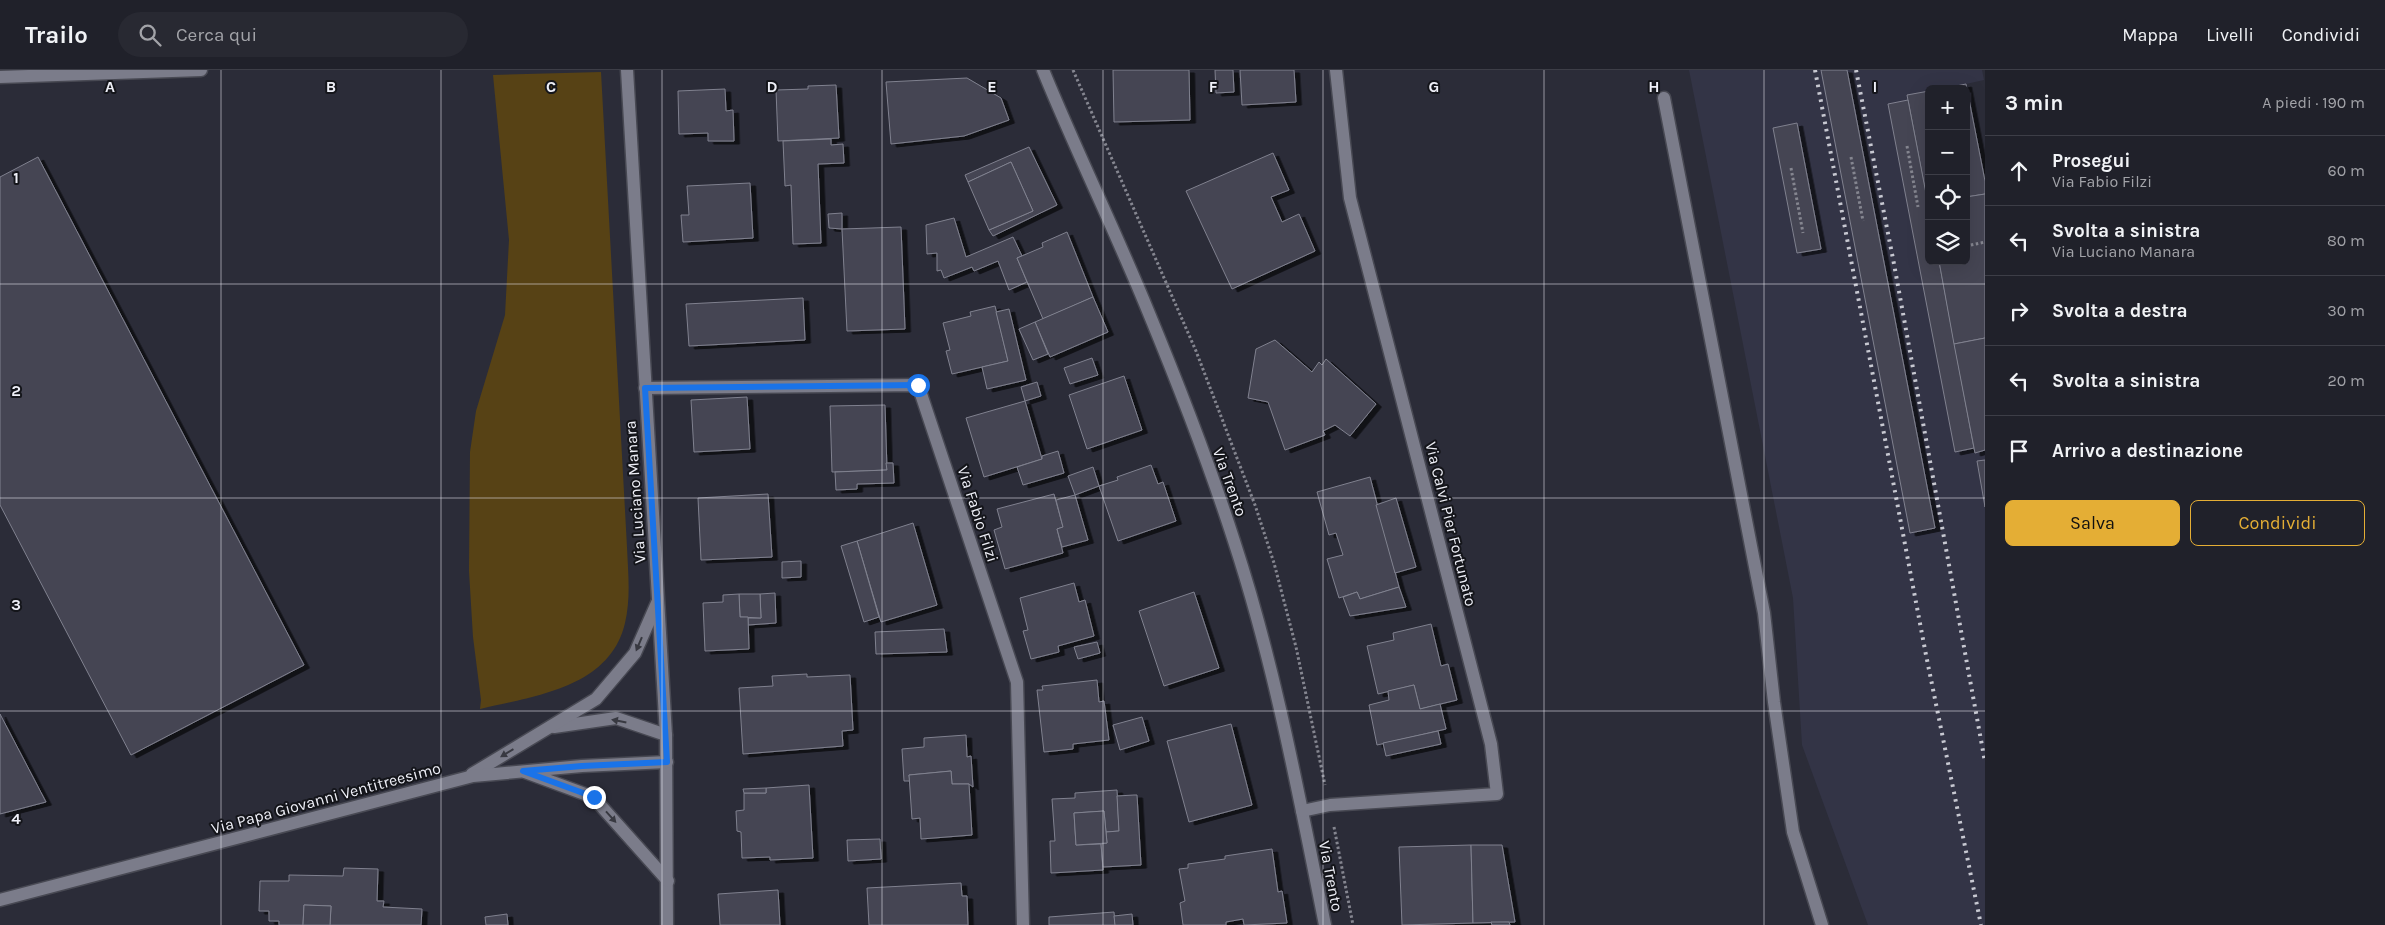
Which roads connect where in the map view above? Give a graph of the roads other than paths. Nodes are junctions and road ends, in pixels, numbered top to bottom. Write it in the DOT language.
graph roads {
  1 [pos="201,70"];
  2 [pos="627,70"];
  3 [pos="1043,70"];
  4 [pos="1336,70"];
  5 [pos="0,77"];
  6 [pos="1664,98"];
  7 [pos="645,388"];
  8 [pos="658,599"];
  9 [pos="549,727"];
  10 [pos="666,735"];
  11 [pos="667,762"];
  12 [pos="523,771"];
  13 [pos="465,778"];
  14 [pos="1302,811"];
  15 [pos="668,881"];
  16 [pos="0,900"];
  17 [pos="668,925"];
  18 [pos="1023,925"];
  19 [pos="1324,925"];
  20 [pos="1822,925"];
  1 -- 5 [label="street"];
  2 -- 7 [label="street, Via Luciano Manara"];
  3 -- 14 [label="street, Via Trento"];
  4 -- 14 [label="street, Via Calvi Pier Fortunato"];
  6 -- 20 [label="street"];
  7 -- 8 [label="street, Via Luciano Manara"];
  7 -- 18 [label="street, Via Fabio Filzi"];
  8 -- 9 [label="street, one-way"];
  8 -- 10 [label="street, Via Luciano Manara"];
  10 -- 9 [label="street, one-way"];
  9 -- 13 [label="street, one-way"];
  10 -- 11 [label="street, Via Luciano Manara"];
  11 -- 12 [label="street, Via Papa Giovanni Ventitreesimo"];
  11 -- 15 [label="street, Via Luciano Manara"];
  12 -- 13 [label="street, Via Papa Giovanni Ventitreesimo"];
  12 -- 15 [label="street, one-way"];
  13 -- 16 [label="street, Via Papa Giovanni Ventitreesimo"];
  14 -- 19 [label="street, Via Trento"];
  15 -- 17 [label="street, Via Luciano Manara"];
}
